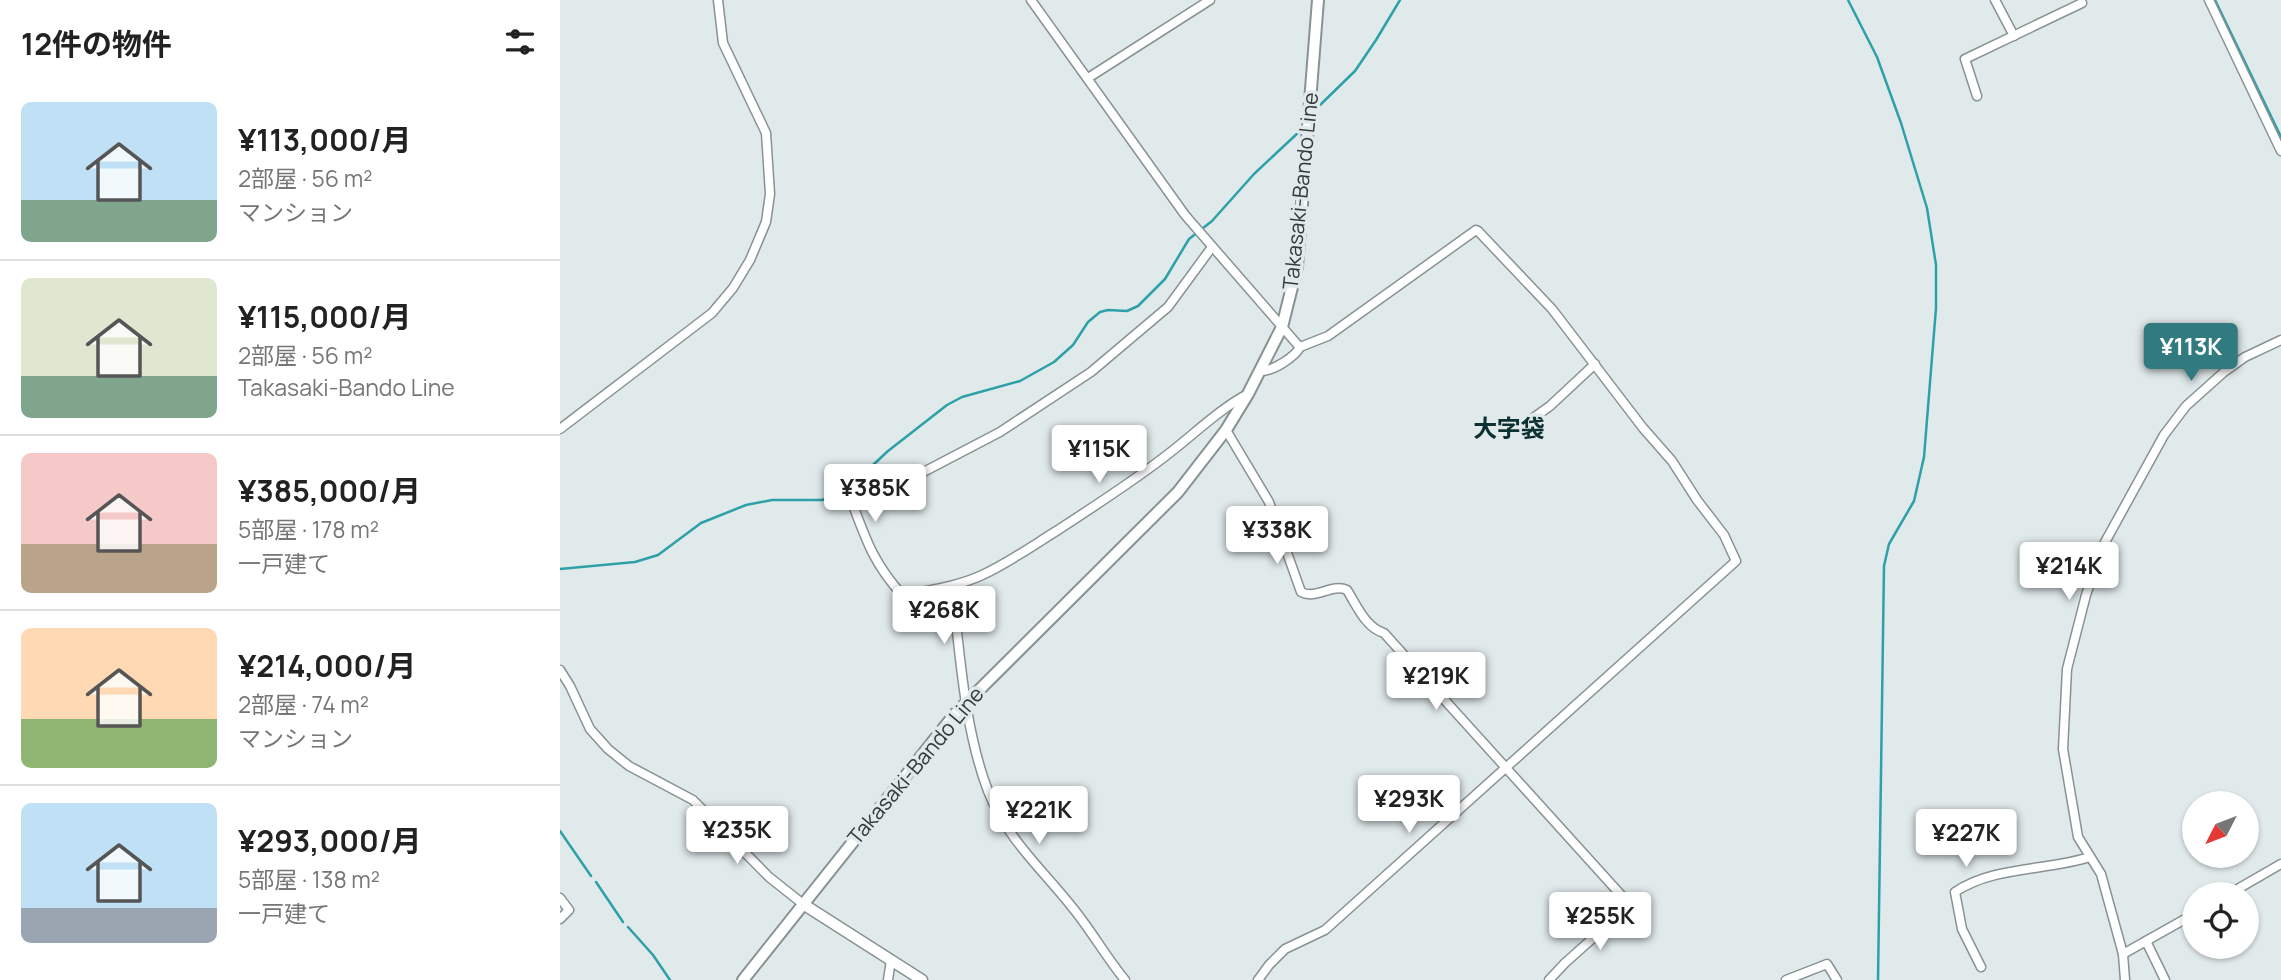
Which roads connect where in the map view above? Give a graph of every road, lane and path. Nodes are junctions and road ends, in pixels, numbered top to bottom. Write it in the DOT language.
graph roads {
  1 [pos="718,0"];
  2 [pos="1031,0"];
  3 [pos="1210,0"];
  4 [pos="1318,0"];
  5 [pos="1995,0"];
  6 [pos="2209,0"];
  7 [pos="2082,3"];
  8 [pos="2014,36"];
  9 [pos="1088,78"];
  10 [pos="1977,96"];
  11 [pos="2281,151"];
  12 [pos="1212,247"];
  13 [pos="1282,327"];
  14 [pos="2281,340"];
  15 [pos="1300,347"];
  16 [pos="1595,364"];
  17 [pos="1261,371"];
  18 [pos="1248,394"];
  19 [pos="1522,426"];
  20 [pos="560,429"];
  21 [pos="1226,430"];
  22 [pos="952,587"];
  23 [pos="560,670"];
  24 [pos="965,702"];
  25 [pos="1506,768"];
  26 [pos="2090,857"];
  27 [pos="2281,864"];
  28 [pos="2250,882"];
  29 [pos="560,898"];
  30 [pos="803,904"];
  31 [pos="560,919"];
  32 [pos="2182,921"];
  33 [pos="2146,941"];
  34 [pos="2123,954"];
  35 [pos="891,960"];
  36 [pos="1982,967"];
  37 [pos="743,980"];
  38 [pos="888,980"];
  39 [pos="922,980"];
  40 [pos="1125,980"];
  41 [pos="1258,980"];
  42 [pos="1549,980"];
  43 [pos="1786,980"];
  44 [pos="1837,980"];
  45 [pos="2125,980"];
  46 [pos="2165,980"];
  1 -- 20 [label="street"];
  2 -- 9 [label="street"];
  3 -- 9 [label="street"];
  4 -- 13 [label="main road, Takasaki-Bando Line"];
  5 -- 8 [label="street"];
  6 -- 11 [label="street"];
  7 -- 8 [label="street"];
  8 -- 10 [label="street"];
  9 -- 12 [label="street"];
  12 -- 13 [label="street"];
  12 -- 22 [label="street"];
  13 -- 15 [label="street"];
  13 -- 17 [label="main road, Takasaki-Bando Line"];
  14 -- 26 [label="street"];
  15 -- 16 [label="street"];
  15 -- 17 [label="street"];
  16 -- 19 [label="street"];
  16 -- 25 [label="street"];
  17 -- 18 [label="main road, Takasaki-Bando Line"];
  18 -- 21 [label="main road, Takasaki-Bando Line"];
  18 -- 22 [label="street"];
  21 -- 24 [label="main road, Takasaki-Bando Line"];
  21 -- 25 [label="street"];
  22 -- 24 [label="street"];
  23 -- 30 [label="street"];
  24 -- 30 [label="main road, Takasaki-Bando Line"];
  24 -- 40 [label="street"];
  25 -- 41 [label="street"];
  25 -- 42 [label="street"];
  26 -- 34 [label="street"];
  26 -- 36 [label="street"];
  27 -- 28 [label="street"];
  29 -- 31 [label="street"];
  30 -- 35 [label="street"];
  30 -- 37 [label="main road, Takasaki-Bando Line"];
  32 -- 33 [label="street"];
  33 -- 34 [label="street"];
  33 -- 46 [label="street"];
  34 -- 45 [label="street"];
  35 -- 38 [label="street"];
  35 -- 39 [label="street"];
  43 -- 44 [label="street"];
}
